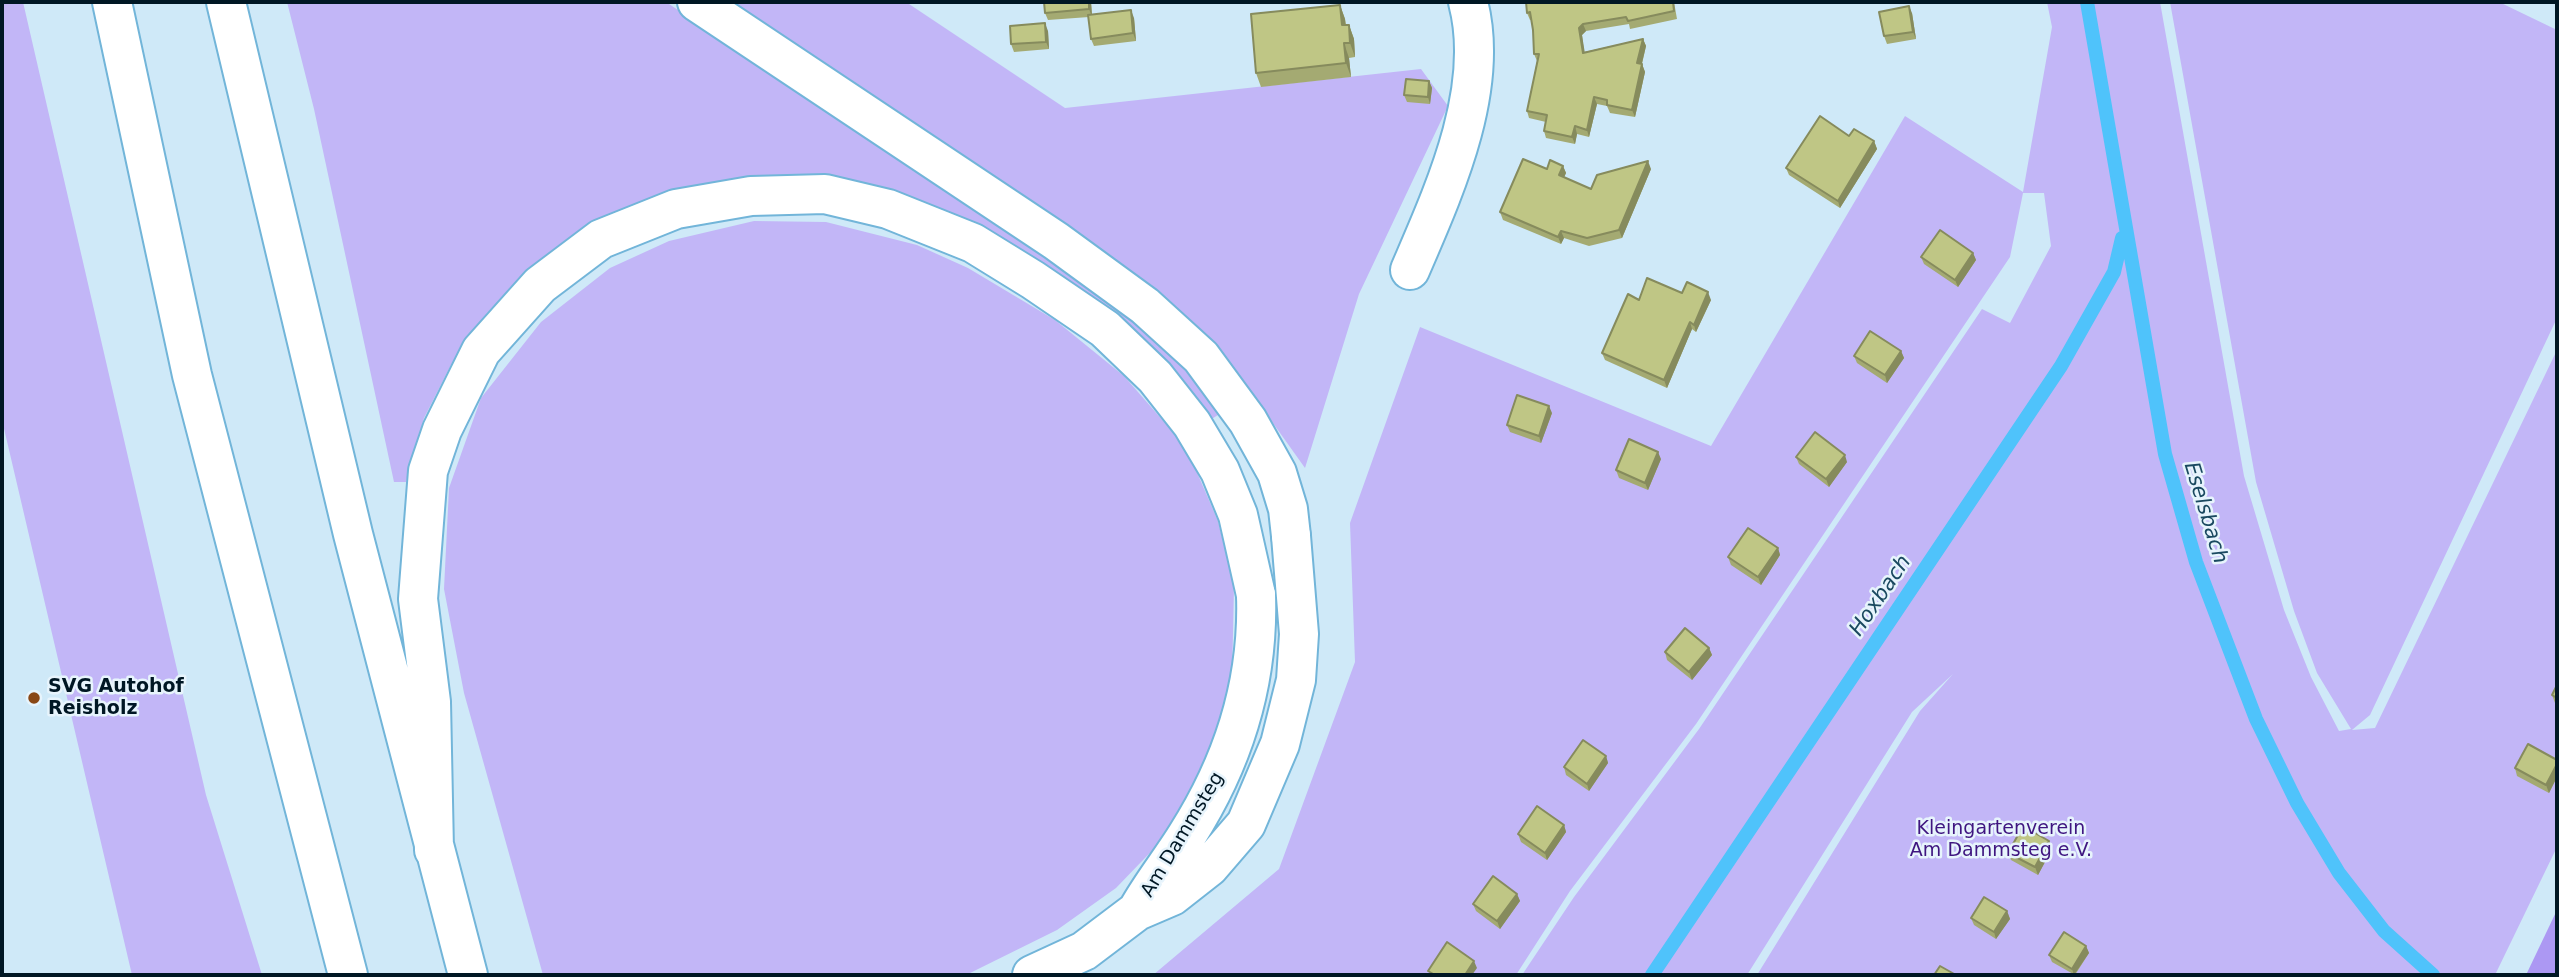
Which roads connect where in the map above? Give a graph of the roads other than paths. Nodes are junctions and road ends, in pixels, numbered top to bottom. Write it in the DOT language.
graph roads {
  1 [pos="112,2"];
  2 [pos="226,2"];
  3 [pos="697,2"];
  4 [pos="1468,2"];
  5 [pos="1410,270"];
  6 [pos="433,850"];
  7 [pos="1137,911"];
  8 [pos="348,975"];
  9 [pos="468,975"];
  10 [pos="1032,975"];
  1 -- 8 [label="main road"];
  2 -- 6 [label="main road"];
  3 -- 7 [label="main road, Am Dammsteg"];
  4 -- 5 [label="main road"];
  6 -- 7 [label="main road, Am Dammsteg"];
  6 -- 9 [label="main road"];
  7 -- 10 [label="main road, Am Dammsteg"];
}
